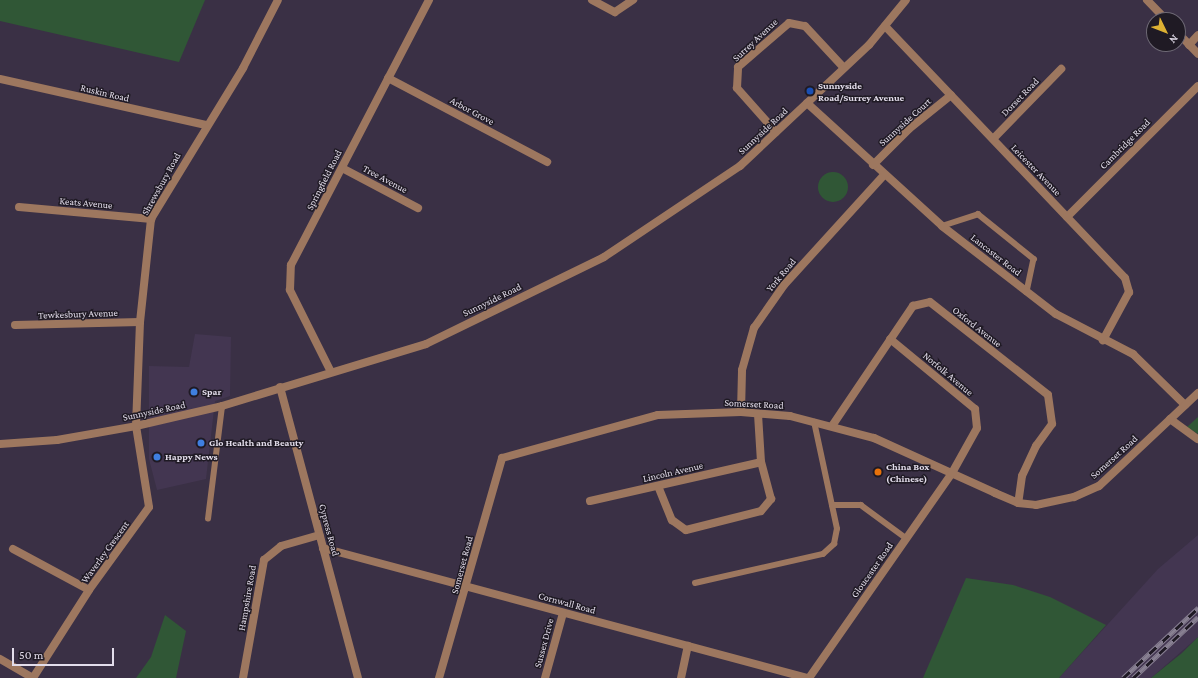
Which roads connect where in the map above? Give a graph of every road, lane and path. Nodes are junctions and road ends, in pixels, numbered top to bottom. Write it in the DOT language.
graph roads {
  1 [pos="278,0"];
  2 [pos="428,0"];
  3 [pos="592,0"];
  4 [pos="633,0"];
  5 [pos="906,0"];
  6 [pos="1147,0"];
  7 [pos="1158,12"];
  8 [pos="885,26"];
  9 [pos="1198,35"];
  10 [pos="1186,41"];
  11 [pos="1190,45"];
  12 [pos="1198,54"];
  13 [pos="844,68"];
  14 [pos="1061,69"];
  15 [pos="388,78"];
  16 [pos="0,80"];
  17 [pos="1198,86"];
  18 [pos="951,95"];
  19 [pos="807,103"];
  20 [pos="206,125"];
  21 [pos="776,132"];
  22 [pos="993,139"];
  23 [pos="547,162"];
  24 [pos="874,165"];
  25 [pos="342,168"];
  26 [pos="884,175"];
  27 [pos="19,207"];
  28 [pos="418,208"];
  29 [pos="1067,217"];
  30 [pos="151,219"];
  31 [pos="942,226"];
  32 [pos="1027,292"];
  33 [pos="140,322"];
  34 [pos="15,325"];
  35 [pos="890,339"];
  36 [pos="1103,340"];
  37 [pos="330,372"];
  38 [pos="280,387"];
  39 [pos="1198,393"];
  40 [pos="1185,405"];
  41 [pos="222,406"];
  42 [pos="741,412"];
  43 [pos="758,414"];
  44 [pos="1170,419"];
  45 [pos="814,422"];
  46 [pos="136,426"];
  47 [pos="832,426"];
  48 [pos="1198,438"];
  49 [pos="0,444"];
  50 [pos="761,462"];
  51 [pos="952,473"];
  52 [pos="658,486"];
  53 [pos="590,501"];
  54 [pos="1018,503"];
  55 [pos="832,505"];
  56 [pos="208,519"];
  57 [pos="320,535"];
  58 [pos="906,538"];
  59 [pos="323,548"];
  60 [pos="13,549"];
  61 [pos="695,583"];
  62 [pos="467,587"];
  63 [pos="89,590"];
  64 [pos="562,613"];
  65 [pos="688,646"];
  66 [pos="0,659"];
  67 [pos="33,678"];
  68 [pos="243,678"];
  69 [pos="358,678"];
  70 [pos="439,678"];
  71 [pos="545,678"];
  72 [pos="680,678"];
  73 [pos="808,678"];
  1 -- 20 [label="street, Shrewsbury Road"];
  2 -- 15 [label="street, Springfield Road"];
  3 -- 4 [label="street"];
  5 -- 8 [label="street, Sunnyside Road"];
  6 -- 7 [label="street"];
  8 -- 13 [label="street, Sunnyside Road"];
  8 -- 18 [label="street, Leicester Avenue"];
  9 -- 11 [label="street"];
  10 -- 11 [label="street"];
  11 -- 12 [label="street"];
  13 -- 19 [label="street, Sunnyside Road"];
  13 -- 21 [label="street, Surrey Avenue"];
  14 -- 22 [label="street, Dorset Road"];
  15 -- 23 [label="street, Arbor Grove"];
  15 -- 25 [label="street, Springfield Road"];
  16 -- 20 [label="street, Ruskin Road"];
  17 -- 29 [label="street, Cambridge Road"];
  18 -- 22 [label="street, Leicester Avenue"];
  18 -- 24 [label="street, Sunnyside Court"];
  19 -- 21 [label="street, Sunnyside Road"];
  19 -- 24 [label="street, Lancaster Road"];
  20 -- 30 [label="street, Shrewsbury Road"];
  21 -- 37 [label="street, Sunnyside Road"];
  22 -- 29 [label="street, Leicester Avenue"];
  24 -- 26 [label="street, Lancaster Road"];
  25 -- 28 [label="street, Tree Avenue"];
  25 -- 37 [label="street, Springfield Road"];
  26 -- 31 [label="street, Lancaster Road"];
  26 -- 42 [label="street, York Road"];
  27 -- 30 [label="street, Keats Avenue"];
  29 -- 36 [label="street, Leicester Avenue"];
  30 -- 33 [label="street, Shrewsbury Road"];
  31 -- 32 [label="street, Lancaster Road"];
  31 -- 32 [label="lane"];
  32 -- 36 [label="street, Lancaster Road"];
  33 -- 34 [label="street, Tewkesbury Avenue"];
  33 -- 46 [label="street, Shrewsbury Road"];
  35 -- 47 [label="street, Oxford Avenue"];
  35 -- 51 [label="street, Norfolk Avenue"];
  35 -- 54 [label="street, Oxford Avenue"];
  36 -- 40 [label="street, Lancaster Road"];
  37 -- 38 [label="street, Sunnyside Road"];
  38 -- 41 [label="street, Sunnyside Road"];
  38 -- 57 [label="street, Cypress Road"];
  39 -- 40 [label="street, Somerset Road"];
  40 -- 44 [label="street, Somerset Road"];
  41 -- 46 [label="street, Sunnyside Road"];
  41 -- 56 [label="lane"];
  42 -- 43 [label="street, Somerset Road"];
  42 -- 62 [label="street, Somerset Road"];
  43 -- 45 [label="street, Somerset Road"];
  43 -- 50 [label="street"];
  44 -- 48 [label="street"];
  44 -- 54 [label="street, Somerset Road"];
  45 -- 47 [label="street, Somerset Road"];
  45 -- 55 [label="lane"];
  46 -- 49 [label="street, Sunnyside Road"];
  46 -- 63 [label="street, Waverley Crescent"];
  47 -- 51 [label="street, Somerset Road"];
  50 -- 52 [label="street, Lincoln Avenue"];
  50 -- 52 [label="street"];
  51 -- 54 [label="street, Somerset Road"];
  51 -- 58 [label="street, Gloucester Road"];
  52 -- 53 [label="street, Lincoln Avenue"];
  55 -- 58 [label="lane"];
  55 -- 61 [label="lane"];
  57 -- 59 [label="street, Cypress Road"];
  57 -- 68 [label="street, Hampshire Road"];
  58 -- 73 [label="street, Gloucester Road"];
  59 -- 62 [label="street, Cornwall Road"];
  59 -- 69 [label="street, Cypress Road"];
  60 -- 63 [label="street"];
  62 -- 64 [label="street, Cornwall Road"];
  62 -- 70 [label="street, Somerset Road"];
  63 -- 67 [label="street, Waverley Crescent"];
  64 -- 65 [label="street, Cornwall Road"];
  64 -- 71 [label="street, Sussex Drive"];
  65 -- 72 [label="street"];
  65 -- 73 [label="street, Cornwall Road"];
  66 -- 67 [label="street"];
}
